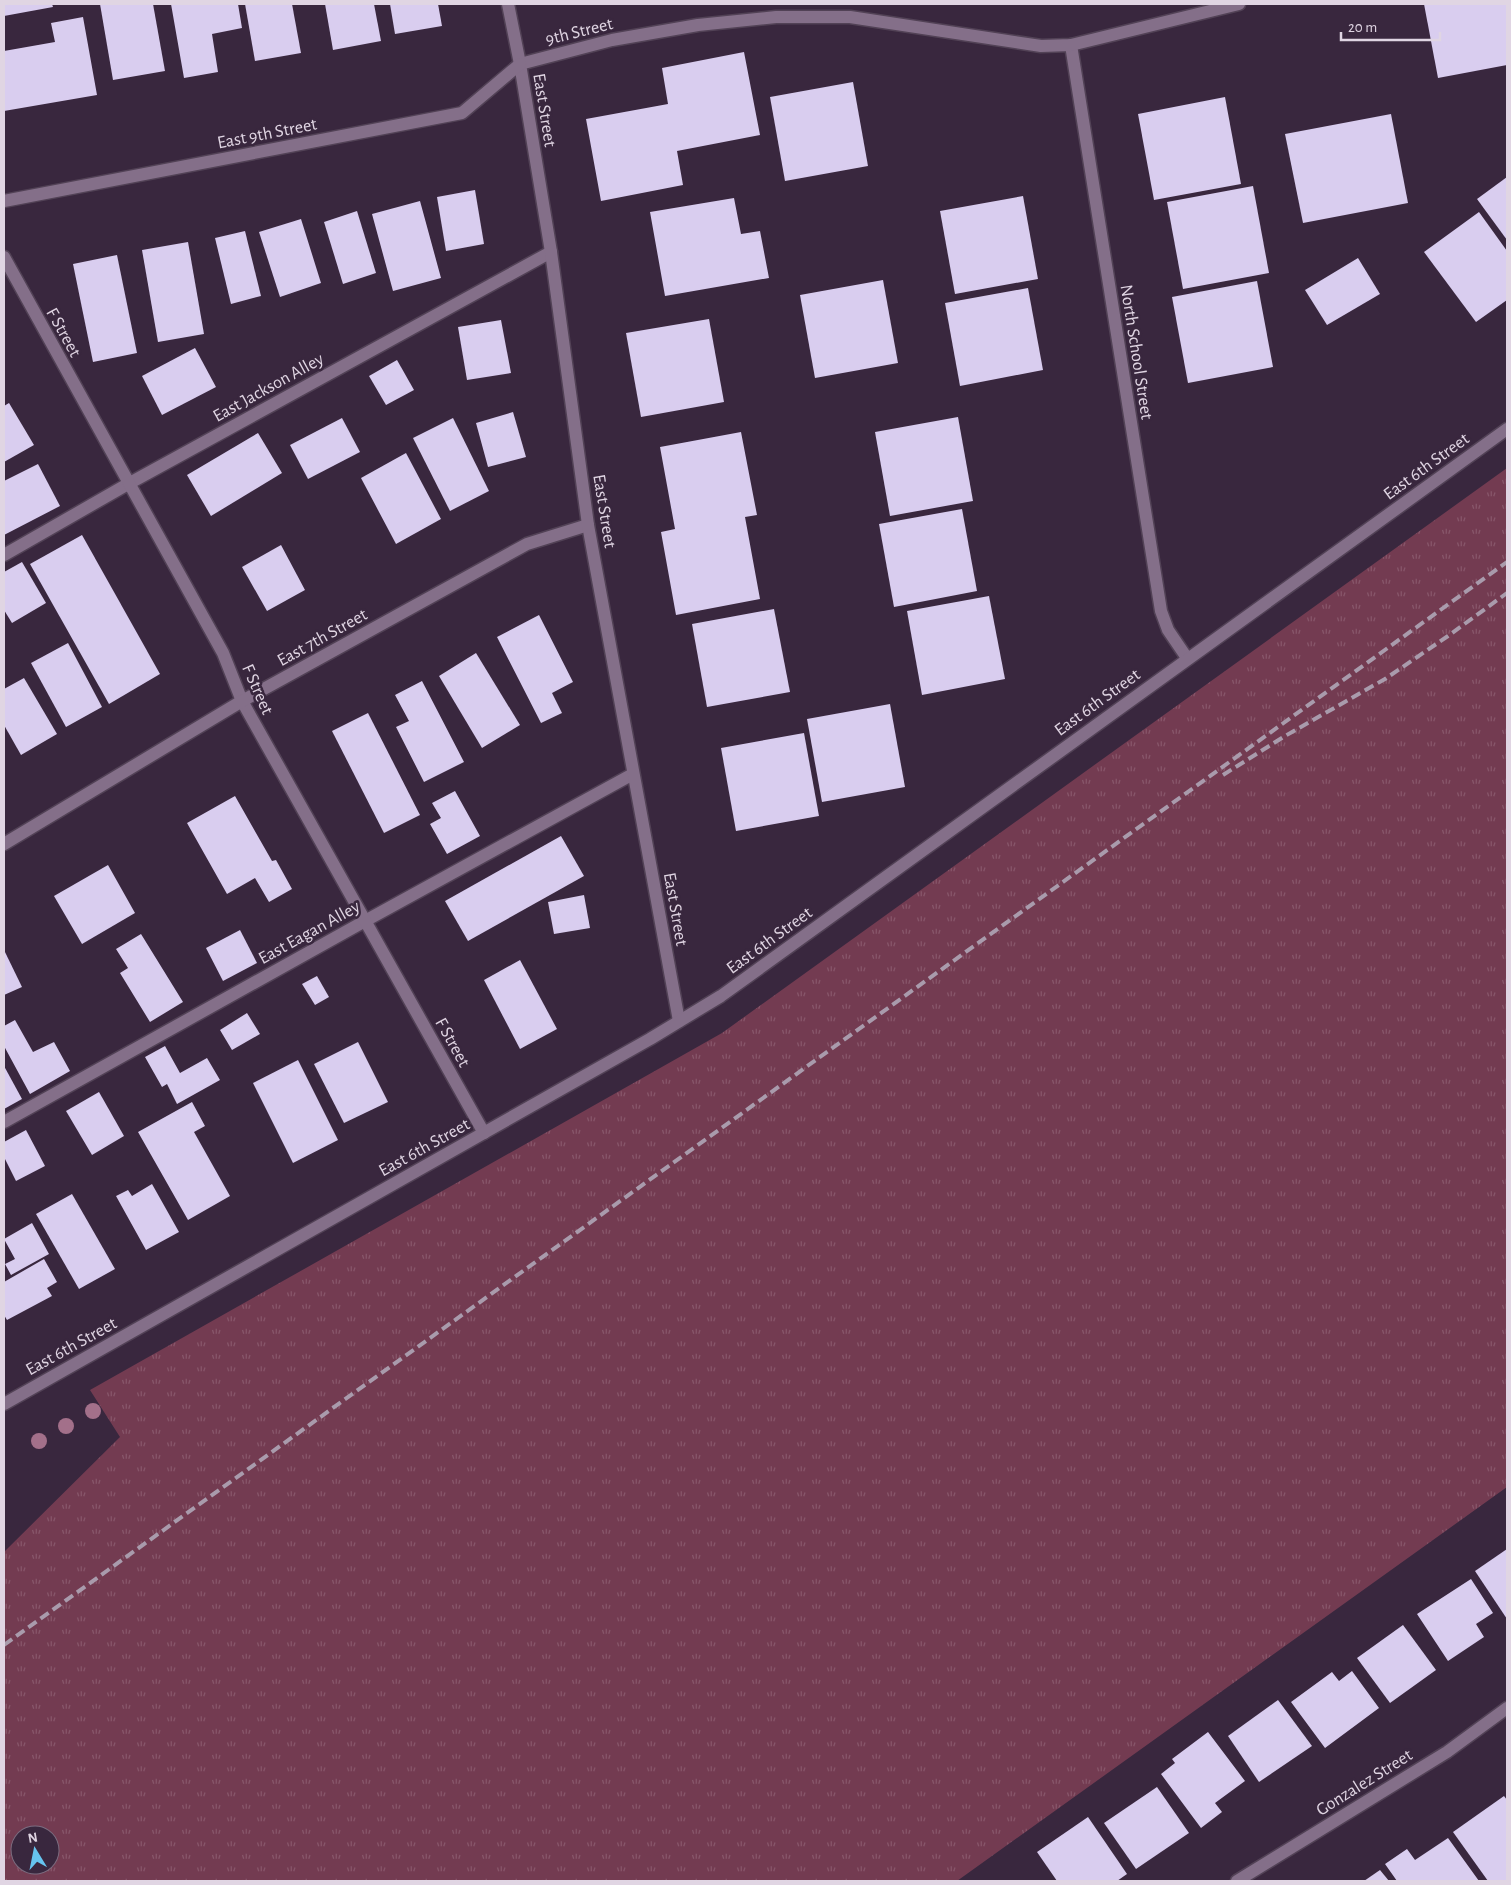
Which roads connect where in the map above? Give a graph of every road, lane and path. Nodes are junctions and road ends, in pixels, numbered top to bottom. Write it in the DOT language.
graph roads {
  1 [pos="508,4"];
  2 [pos="1239,4"];
  3 [pos="1220,6"];
  4 [pos="1071,45"];
  5 [pos="520,64"];
  6 [pos="4,201"];
  7 [pos="551,252"];
  8 [pos="4,257"];
  9 [pos="7,273"];
  10 [pos="1507,429"];
  11 [pos="128,484"];
  12 [pos="588,525"];
  13 [pos="4,555"];
  14 [pos="1187,658"];
  15 [pos="242,701"];
  16 [pos="633,774"];
  17 [pos="4,844"];
  18 [pos="365,920"];
  19 [pos="679,1021"];
  20 [pos="4,1122"];
  21 [pos="484,1133"];
  22 [pos="4,1404"];
  23 [pos="1507,1708"];
  24 [pos="1237,1881"];
  1 -- 5 [label="street, East Street"];
  2 -- 3 [label="street, 9th Street"];
  3 -- 4 [label="street, 9th Street"];
  4 -- 5 [label="street, 9th Street"];
  4 -- 14 [label="street, North School Street"];
  5 -- 6 [label="street, East 9th Street"];
  5 -- 7 [label="street, East Street"];
  7 -- 11 [label="street, East Jackson Alley"];
  7 -- 12 [label="street, East Street"];
  8 -- 9 [label="street, F Street"];
  9 -- 11 [label="street, F Street"];
  10 -- 14 [label="street, East 6th Street"];
  11 -- 13 [label="street, East Jackson Alley"];
  11 -- 15 [label="street, F Street"];
  12 -- 15 [label="street, East 7th Street"];
  12 -- 16 [label="street, East Street"];
  14 -- 19 [label="street, East 6th Street"];
  15 -- 17 [label="street, East 7th Street"];
  15 -- 18 [label="street, F Street"];
  16 -- 18 [label="street, East Eagan Alley"];
  16 -- 19 [label="street, East Street"];
  18 -- 20 [label="street, East Eagan Alley"];
  18 -- 21 [label="street, F Street"];
  19 -- 21 [label="street, East 6th Street"];
  21 -- 22 [label="street, East 6th Street"];
  23 -- 24 [label="street, Gonzalez Street"];
}
